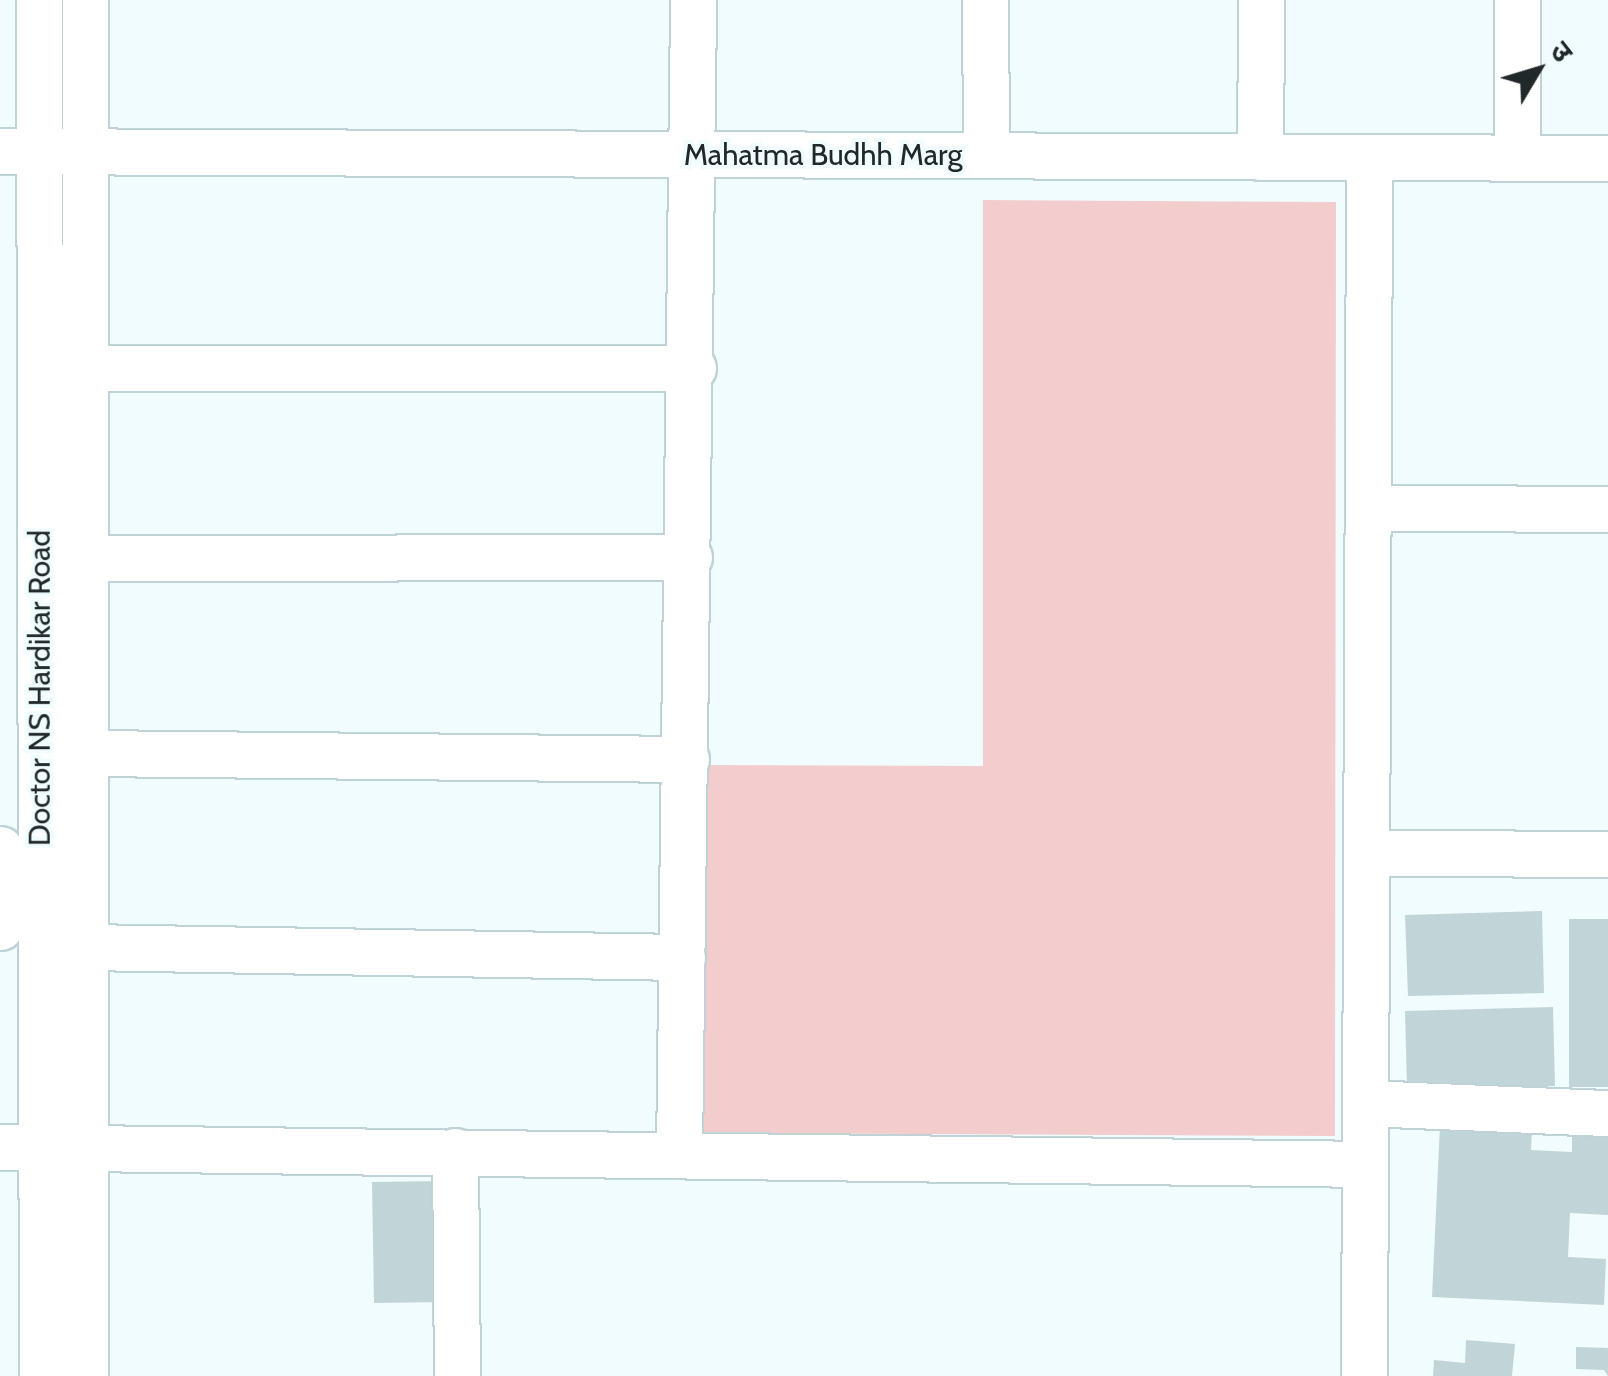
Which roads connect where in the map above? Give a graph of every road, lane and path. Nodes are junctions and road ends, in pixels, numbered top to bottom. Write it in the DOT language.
graph roads {
  1 [pos="39,0"];
  2 [pos="85,0"];
  3 [pos="693,0"];
  4 [pos="984,0"];
  5 [pos="1261,0"];
  6 [pos="1518,0"];
  7 [pos="20,151"];
  8 [pos="84,152"];
  9 [pos="694,154"];
  10 [pos="986,155"];
  11 [pos="1260,156"];
  12 [pos="1369,157"];
  13 [pos="1517,158"];
  14 [pos="1608,158"];
  15 [pos="85,368"];
  16 [pos="693,368"];
  17 [pos="1368,508"];
  18 [pos="1608,509"];
  19 [pos="20,551"];
  20 [pos="689,557"];
  21 [pos="85,558"];
  22 [pos="85,753"];
  23 [pos="686,759"];
  24 [pos="0,849"];
  25 [pos="1367,853"];
  26 [pos="1608,854"];
  27 [pos="0,926"];
  28 [pos="85,948"];
  29 [pos="682,956"];
  30 [pos="1366,1104"];
  31 [pos="1608,1113"];
  32 [pos="42,1146"];
  33 [pos="455,1151"];
  34 [pos="679,1154"];
  35 [pos="1366,1164"];
  36 [pos="42,1376"];
  37 [pos="84,1376"];
  38 [pos="458,1376"];
  39 [pos="1364,1376"];
  1 -- 7 [label="street, Doctor NS Hardikar Road"];
  2 -- 8 [label="street, Doctor NS Hardikar Road"];
  3 -- 9 [label="street"];
  4 -- 10 [label="street"];
  5 -- 11 [label="street"];
  6 -- 13 [label="street"];
  7 -- 8 [label="street, Mahatma Budhh Marg"];
  7 -- 19 [label="street, Doctor NS Hardikar Road"];
  8 -- 9 [label="street, Mahatma Budhh Marg"];
  8 -- 15 [label="street, Doctor NS Hardikar Road"];
  9 -- 10 [label="street, Mahatma Budhh Marg"];
  9 -- 16 [label="street"];
  10 -- 11 [label="street, Mahatma Budhh Marg"];
  11 -- 12 [label="street, Mahatma Budhh Marg"];
  12 -- 13 [label="street, Mahatma Budhh Marg"];
  12 -- 17 [label="street"];
  13 -- 14 [label="street, Mahatma Budhh Marg"];
  15 -- 16 [label="street"];
  15 -- 21 [label="street, Doctor NS Hardikar Road"];
  16 -- 20 [label="street"];
  17 -- 18 [label="street"];
  17 -- 25 [label="street"];
  19 -- 32 [label="street, Doctor NS Hardikar Road"];
  20 -- 21 [label="street"];
  20 -- 23 [label="street"];
  21 -- 22 [label="street, Doctor NS Hardikar Road"];
  22 -- 23 [label="street"];
  22 -- 28 [label="street, Doctor NS Hardikar Road"];
  23 -- 29 [label="street"];
  24 -- 27 [label="street"];
  25 -- 26 [label="street"];
  25 -- 30 [label="street"];
  28 -- 29 [label="street"];
  28 -- 32 [label="street, Doctor NS Hardikar Road"];
  29 -- 34 [label="street"];
  30 -- 31 [label="street"];
  30 -- 35 [label="street"];
  32 -- 33 [label="street"];
  32 -- 36 [label="street, Doctor NS Hardikar Road"];
  32 -- 37 [label="street, Doctor NS Hardikar Road"];
  33 -- 34 [label="street"];
  33 -- 38 [label="street"];
  34 -- 35 [label="street"];
  35 -- 39 [label="street"];
}
